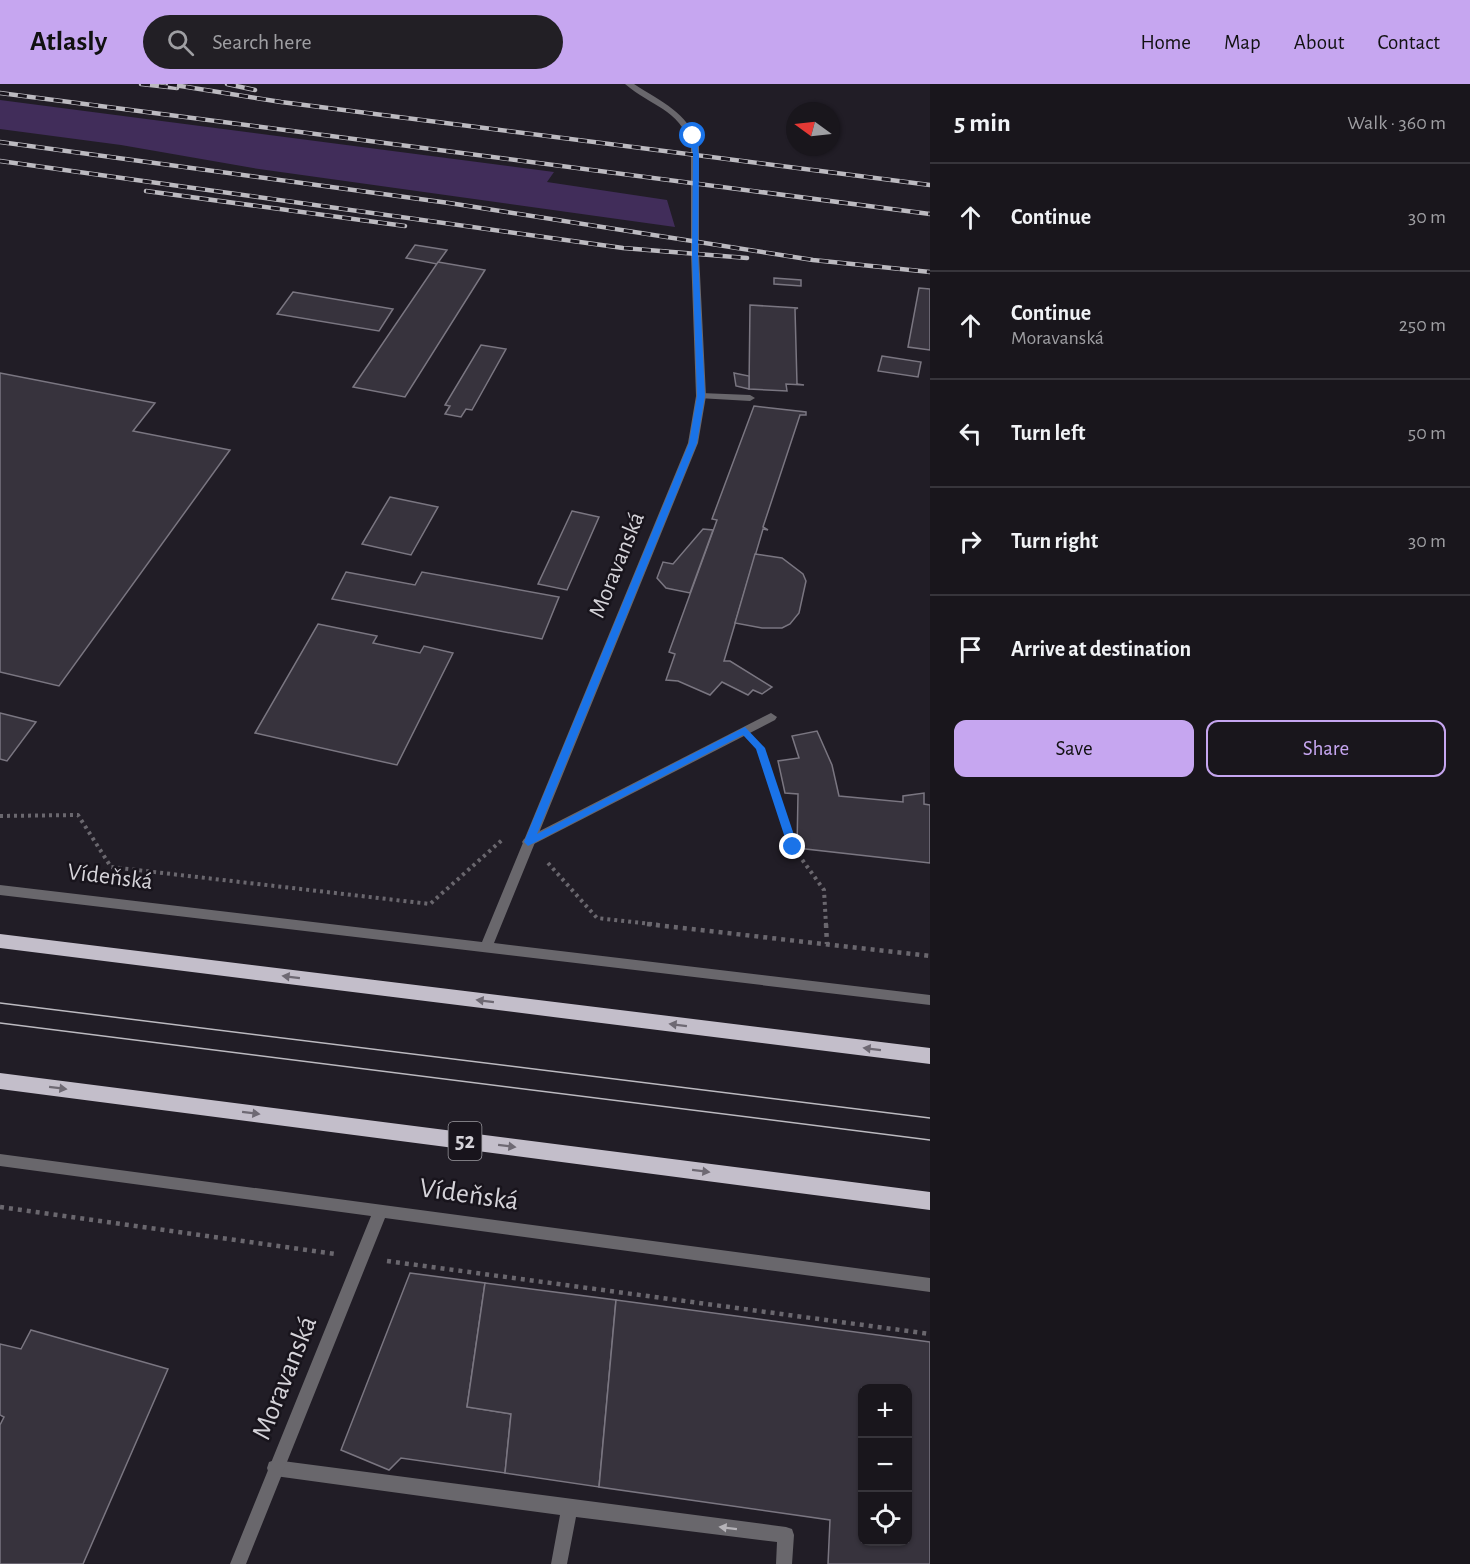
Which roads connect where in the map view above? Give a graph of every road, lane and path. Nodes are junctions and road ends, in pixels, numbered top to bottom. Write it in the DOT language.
graph roads {
  1 [pos="629,84"];
  2 [pos="701,396"];
  3 [pos="750,398"];
  4 [pos="771,717"];
  5 [pos="745,730"];
  6 [pos="0,816"];
  7 [pos="528,842"];
  8 [pos="0,890"];
  9 [pos="0,941"];
  10 [pos="827,944"];
  11 [pos="486,947"];
  12 [pos="930,956"];
  13 [pos="930,1000"];
  14 [pos="930,1056"];
  15 [pos="0,1081"];
  16 [pos="0,1160"];
  17 [pos="930,1201"];
  18 [pos="0,1207"];
  19 [pos="380,1212"];
  20 [pos="361,1258"];
  21 [pos="930,1285"];
  22 [pos="930,1334"];
  23 [pos="276,1468"];
  24 [pos="570,1508"];
  25 [pos="238,1564"];
  26 [pos="559,1564"];
  27 [pos="784,1564"];
  1 -- 2 [label="street, Moravanská"];
  2 -- 3 [label="street"];
  2 -- 7 [label="street, Moravanská"];
  4 -- 5 [label="street"];
  5 -- 7 [label="street"];
  5 -- 10 [label="path"];
  6 -- 7 [label="path"];
  7 -- 10 [label="path"];
  7 -- 11 [label="street, Moravanská"];
  8 -- 11 [label="street, Vídeňská"];
  14 -- 9 [label="highway, one-way"];
  10 -- 12 [label="path"];
  11 -- 13 [label="street, Vídeňská"];
  15 -- 17 [label="highway, Vídeňská / 52, one-way"];
  16 -- 19 [label="street, Vídeňská"];
  18 -- 20 [label="path"];
  19 -- 20 [label="street, Moravanská"];
  19 -- 21 [label="street, Vídeňská"];
  20 -- 22 [label="path"];
  20 -- 23 [label="street, Moravanská"];
  23 -- 24 [label="street"];
  23 -- 25 [label="street, Moravanská"];
  24 -- 26 [label="street"];
  27 -- 24 [label="street, one-way"];
}
